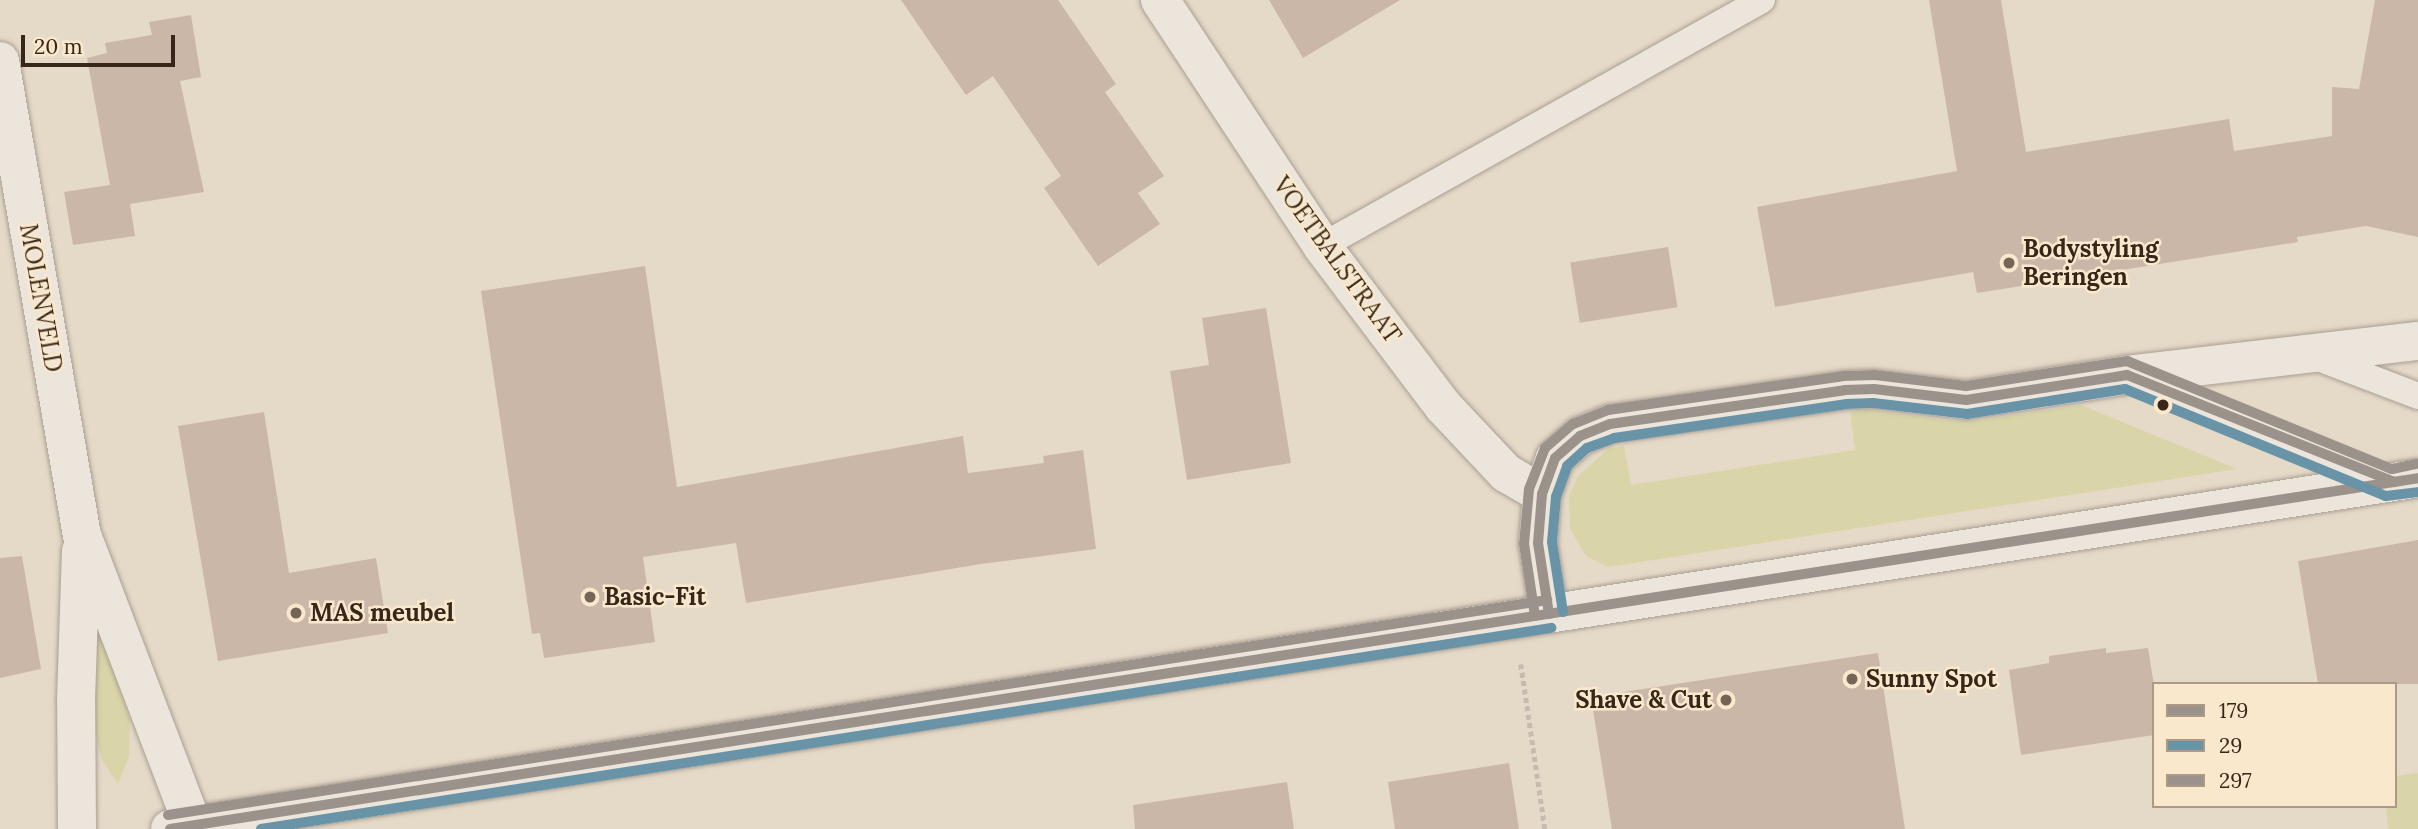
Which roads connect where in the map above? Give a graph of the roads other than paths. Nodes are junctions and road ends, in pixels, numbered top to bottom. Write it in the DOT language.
graph roads {
  1 [pos="1160,0"];
  2 [pos="1762,0"];
  3 [pos="0,61"];
  4 [pos="1322,246"];
  5 [pos="2418,341"];
  6 [pos="2304,353"];
  7 [pos="2127,375"];
  8 [pos="2418,396"];
  9 [pos="2404,481"];
  10 [pos="1542,494"];
  11 [pos="82,535"];
  12 [pos="1531,617"];
  13 [pos="181,827"];
  14 [pos="77,829"];
  1 -- 4 [label="street, VOETBALSTRAAT"];
  2 -- 4 [label="lane"];
  3 -- 11 [label="street, MOLENVELD"];
  4 -- 10 [label="street, VOETBALSTRAAT"];
  5 -- 6 [label="street"];
  6 -- 7 [label="street"];
  6 -- 8 [label="lane"];
  7 -- 9 [label="lane"];
  7 -- 10 [label="street"];
  9 -- 12 [label="street"];
  10 -- 12 [label="street"];
  11 -- 13 [label="street"];
  11 -- 14 [label="street"];
  12 -- 13 [label="street"];
}
